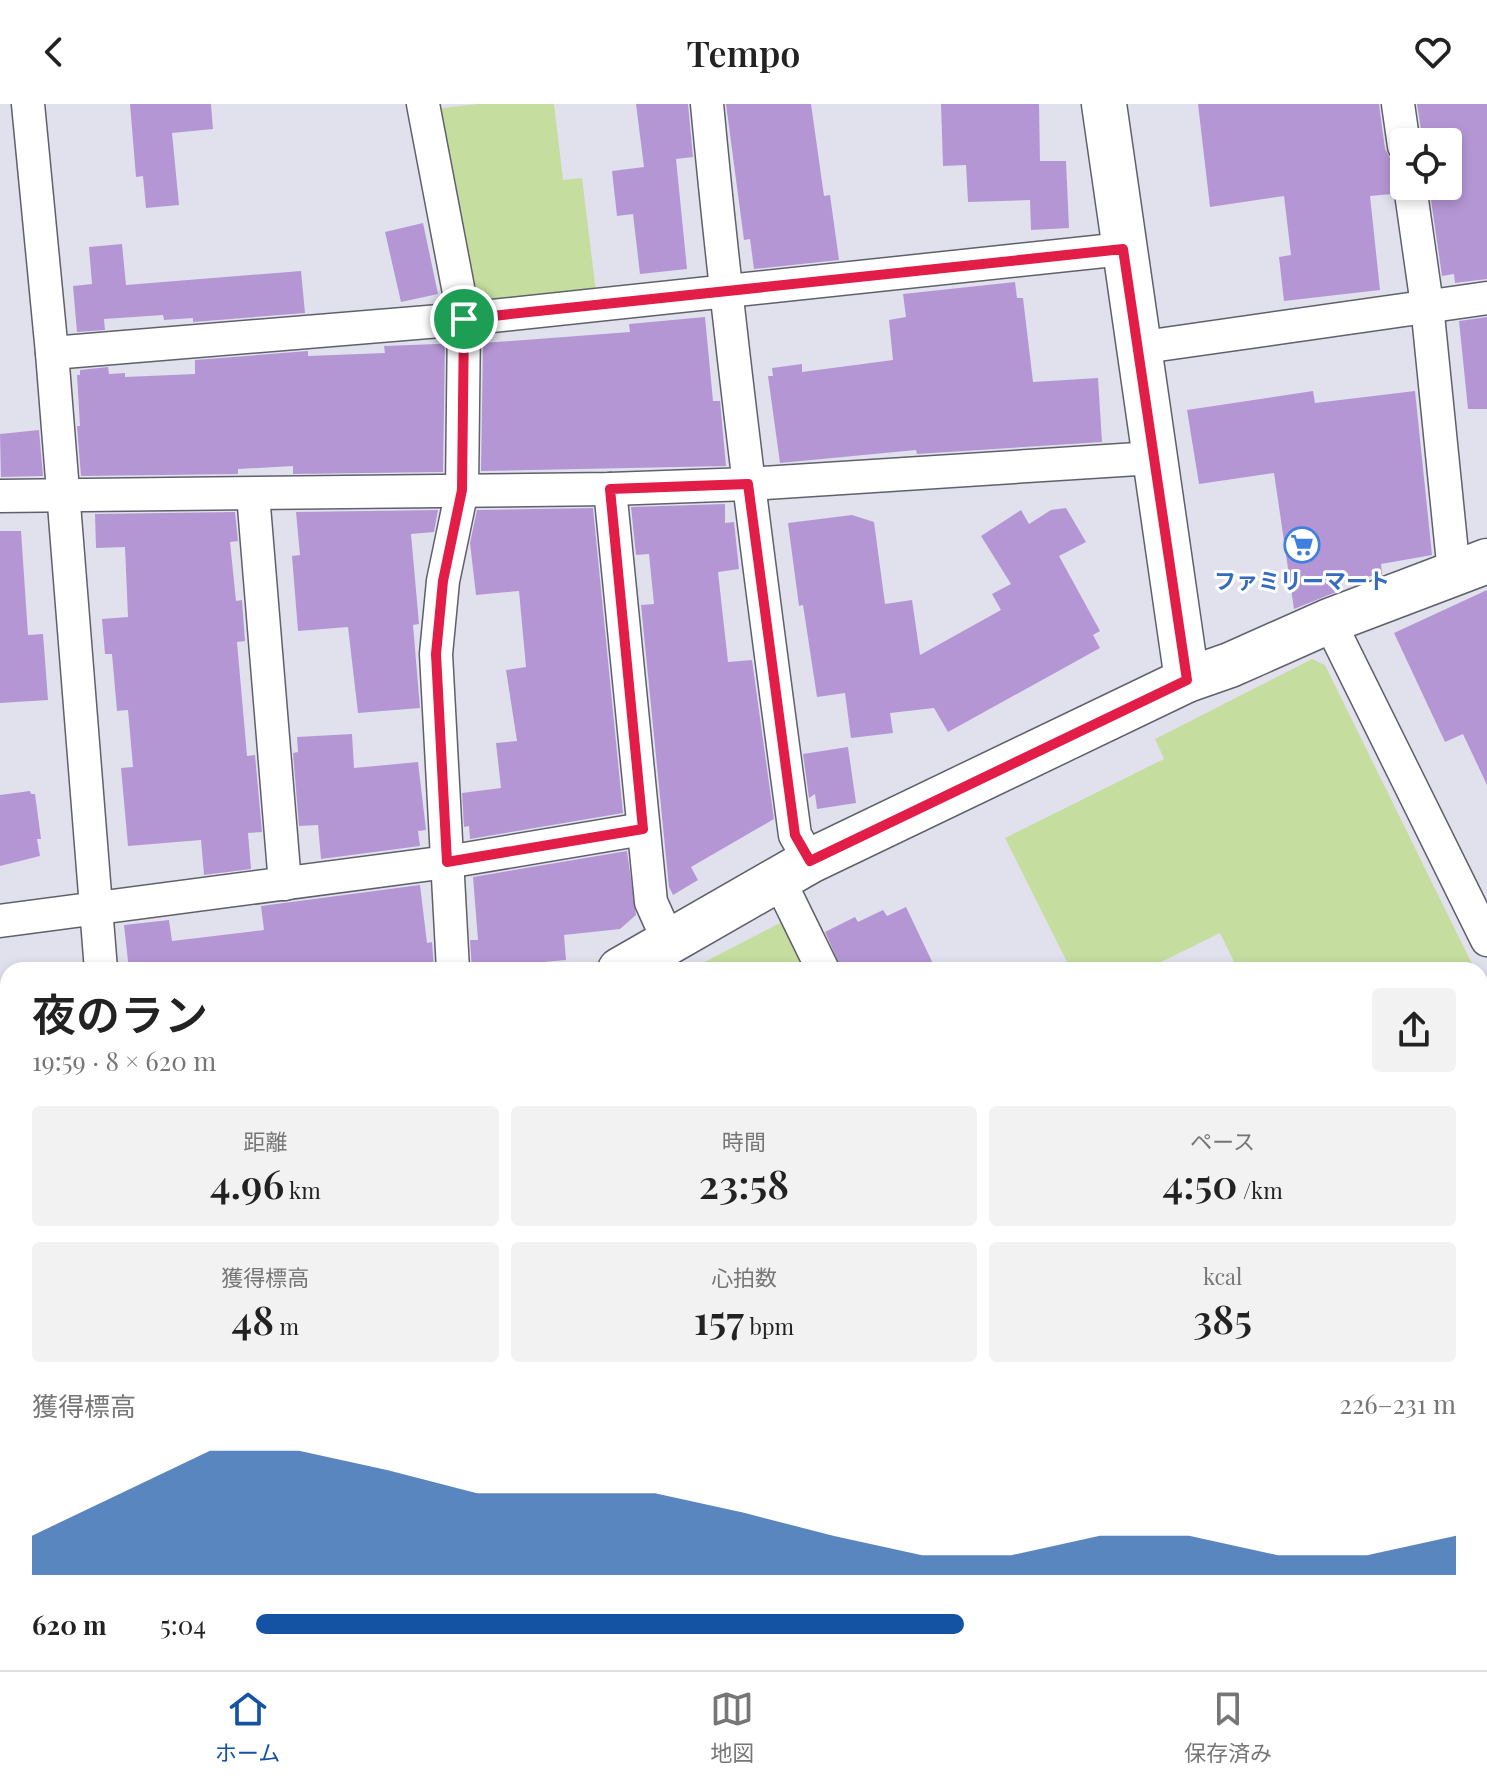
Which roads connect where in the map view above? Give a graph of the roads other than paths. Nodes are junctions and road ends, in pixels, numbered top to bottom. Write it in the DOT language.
graph roads {
  1 [pos="28,104"];
  2 [pos="423,104"];
  3 [pos="707,104"];
  4 [pos="1104,104"];
  5 [pos="1398,104"];
  6 [pos="1401,128"];
  7 [pos="1412,200"];
  8 [pos="1123,249"];
  9 [pos="725,294"];
  10 [pos="1487,298"];
  11 [pos="1427,305"];
  12 [pos="464,319"];
  13 [pos="1137,348"];
  14 [pos="52,353"];
  15 [pos="1153,458"];
  16 [pos="748,484"];
  17 [pos="610,489"];
  18 [pos="462,490"];
  19 [pos="253,494"];
  20 [pos="62,495"];
  21 [pos="0,496"];
  22 [pos="1470,567"];
  23 [pos="1329,621"];
  24 [pos="1187,680"];
  25 [pos="643,829"];
  26 [pos="447,862"];
  27 [pos="794,869"];
  28 [pos="285,884"];
  29 [pos="96,907"];
  30 [pos="0,921"];
  31 [pos="668,940"];
  32 [pos="1487,940"];
  33 [pos="100,962"];
  34 [pos="453,962"];
  35 [pos="633,962"];
  36 [pos="821,962"];
  1 -- 14 [label="street"];
  2 -- 12 [label="street"];
  3 -- 9 [label="street"];
  4 -- 8 [label="street"];
  5 -- 6 [label="street"];
  7 -- 11 [label="street"];
  8 -- 9 [label="street"];
  8 -- 13 [label="street"];
  9 -- 12 [label="street"];
  9 -- 16 [label="street"];
  10 -- 11 [label="street"];
  11 -- 13 [label="street"];
  11 -- 22 [label="street"];
  12 -- 14 [label="street"];
  12 -- 18 [label="street"];
  13 -- 15 [label="street"];
  14 -- 20 [label="street"];
  15 -- 16 [label="street"];
  15 -- 24 [label="street"];
  16 -- 17 [label="street"];
  16 -- 27 [label="street"];
  17 -- 18 [label="street"];
  17 -- 25 [label="street"];
  18 -- 19 [label="street"];
  18 -- 26 [label="street"];
  19 -- 20 [label="street"];
  19 -- 28 [label="street"];
  20 -- 21 [label="street"];
  20 -- 29 [label="street"];
  22 -- 23 [label="street"];
  23 -- 24 [label="street"];
  23 -- 32 [label="street"];
  24 -- 27 [label="street"];
  25 -- 26 [label="street"];
  25 -- 31 [label="street"];
  26 -- 28 [label="street"];
  26 -- 34 [label="street"];
  27 -- 31 [label="street"];
  27 -- 36 [label="street"];
  28 -- 29 [label="street"];
  29 -- 30 [label="street"];
  29 -- 33 [label="street"];
  31 -- 35 [label="street"];
}
